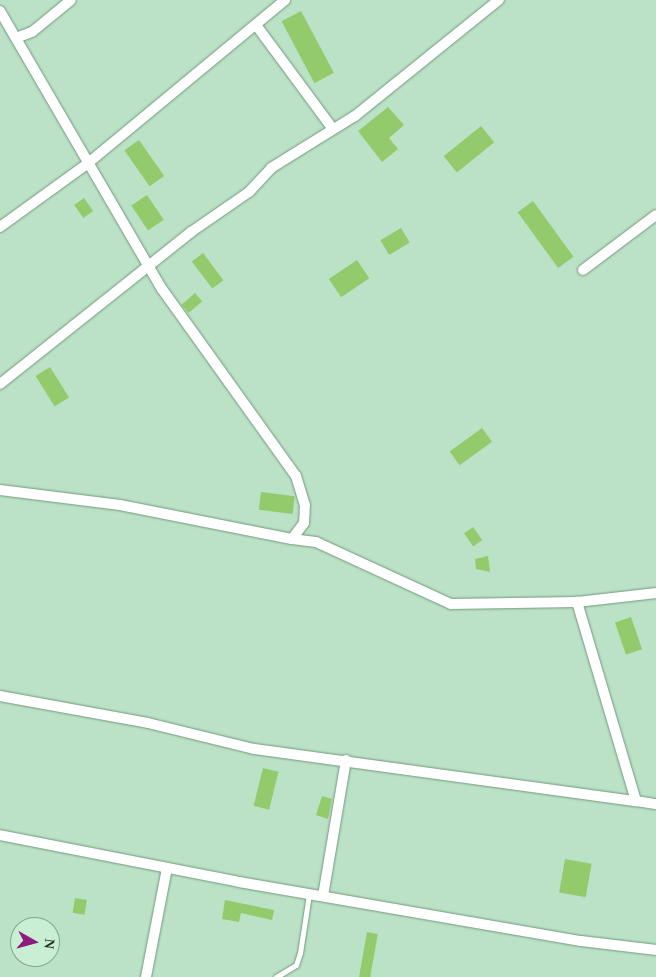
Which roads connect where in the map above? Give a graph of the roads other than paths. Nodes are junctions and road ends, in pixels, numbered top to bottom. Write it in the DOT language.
graph roads {
  1 [pos="71,0"];
  2 [pos="285,0"];
  3 [pos="500,0"];
  4 [pos="0,11"];
  5 [pos="256,25"];
  6 [pos="16,38"];
  7 [pos="333,129"];
  8 [pos="87,164"];
  9 [pos="656,215"];
  10 [pos="0,227"];
  11 [pos="148,268"];
  12 [pos="583,270"];
  13 [pos="0,384"];
  14 [pos="0,490"];
  15 [pos="292,539"];
  16 [pos="656,593"];
  17 [pos="577,602"];
  18 [pos="0,696"];
  19 [pos="346,760"];
  20 [pos="636,801"];
  21 [pos="656,804"];
  22 [pos="0,835"];
  23 [pos="167,868"];
  24 [pos="309,894"];
  25 [pos="323,896"];
  26 [pos="656,950"];
  27 [pos="146,977"];
  28 [pos="276,977"];
  1 -- 6 [label="street"];
  2 -- 5 [label="street"];
  3 -- 7 [label="street"];
  4 -- 6 [label="street"];
  5 -- 7 [label="street"];
  5 -- 8 [label="street"];
  6 -- 8 [label="street"];
  7 -- 11 [label="street"];
  8 -- 10 [label="street"];
  8 -- 11 [label="street"];
  9 -- 12 [label="street"];
  11 -- 13 [label="street"];
  11 -- 15 [label="street"];
  14 -- 15 [label="street"];
  15 -- 17 [label="street"];
  16 -- 17 [label="street"];
  17 -- 20 [label="street"];
  18 -- 19 [label="street"];
  19 -- 20 [label="street"];
  19 -- 25 [label="street"];
  20 -- 21 [label="street"];
  22 -- 23 [label="street"];
  23 -- 24 [label="street"];
  23 -- 27 [label="street"];
  24 -- 25 [label="street"];
  24 -- 28 [label="lane"];
  25 -- 26 [label="street"];
}
